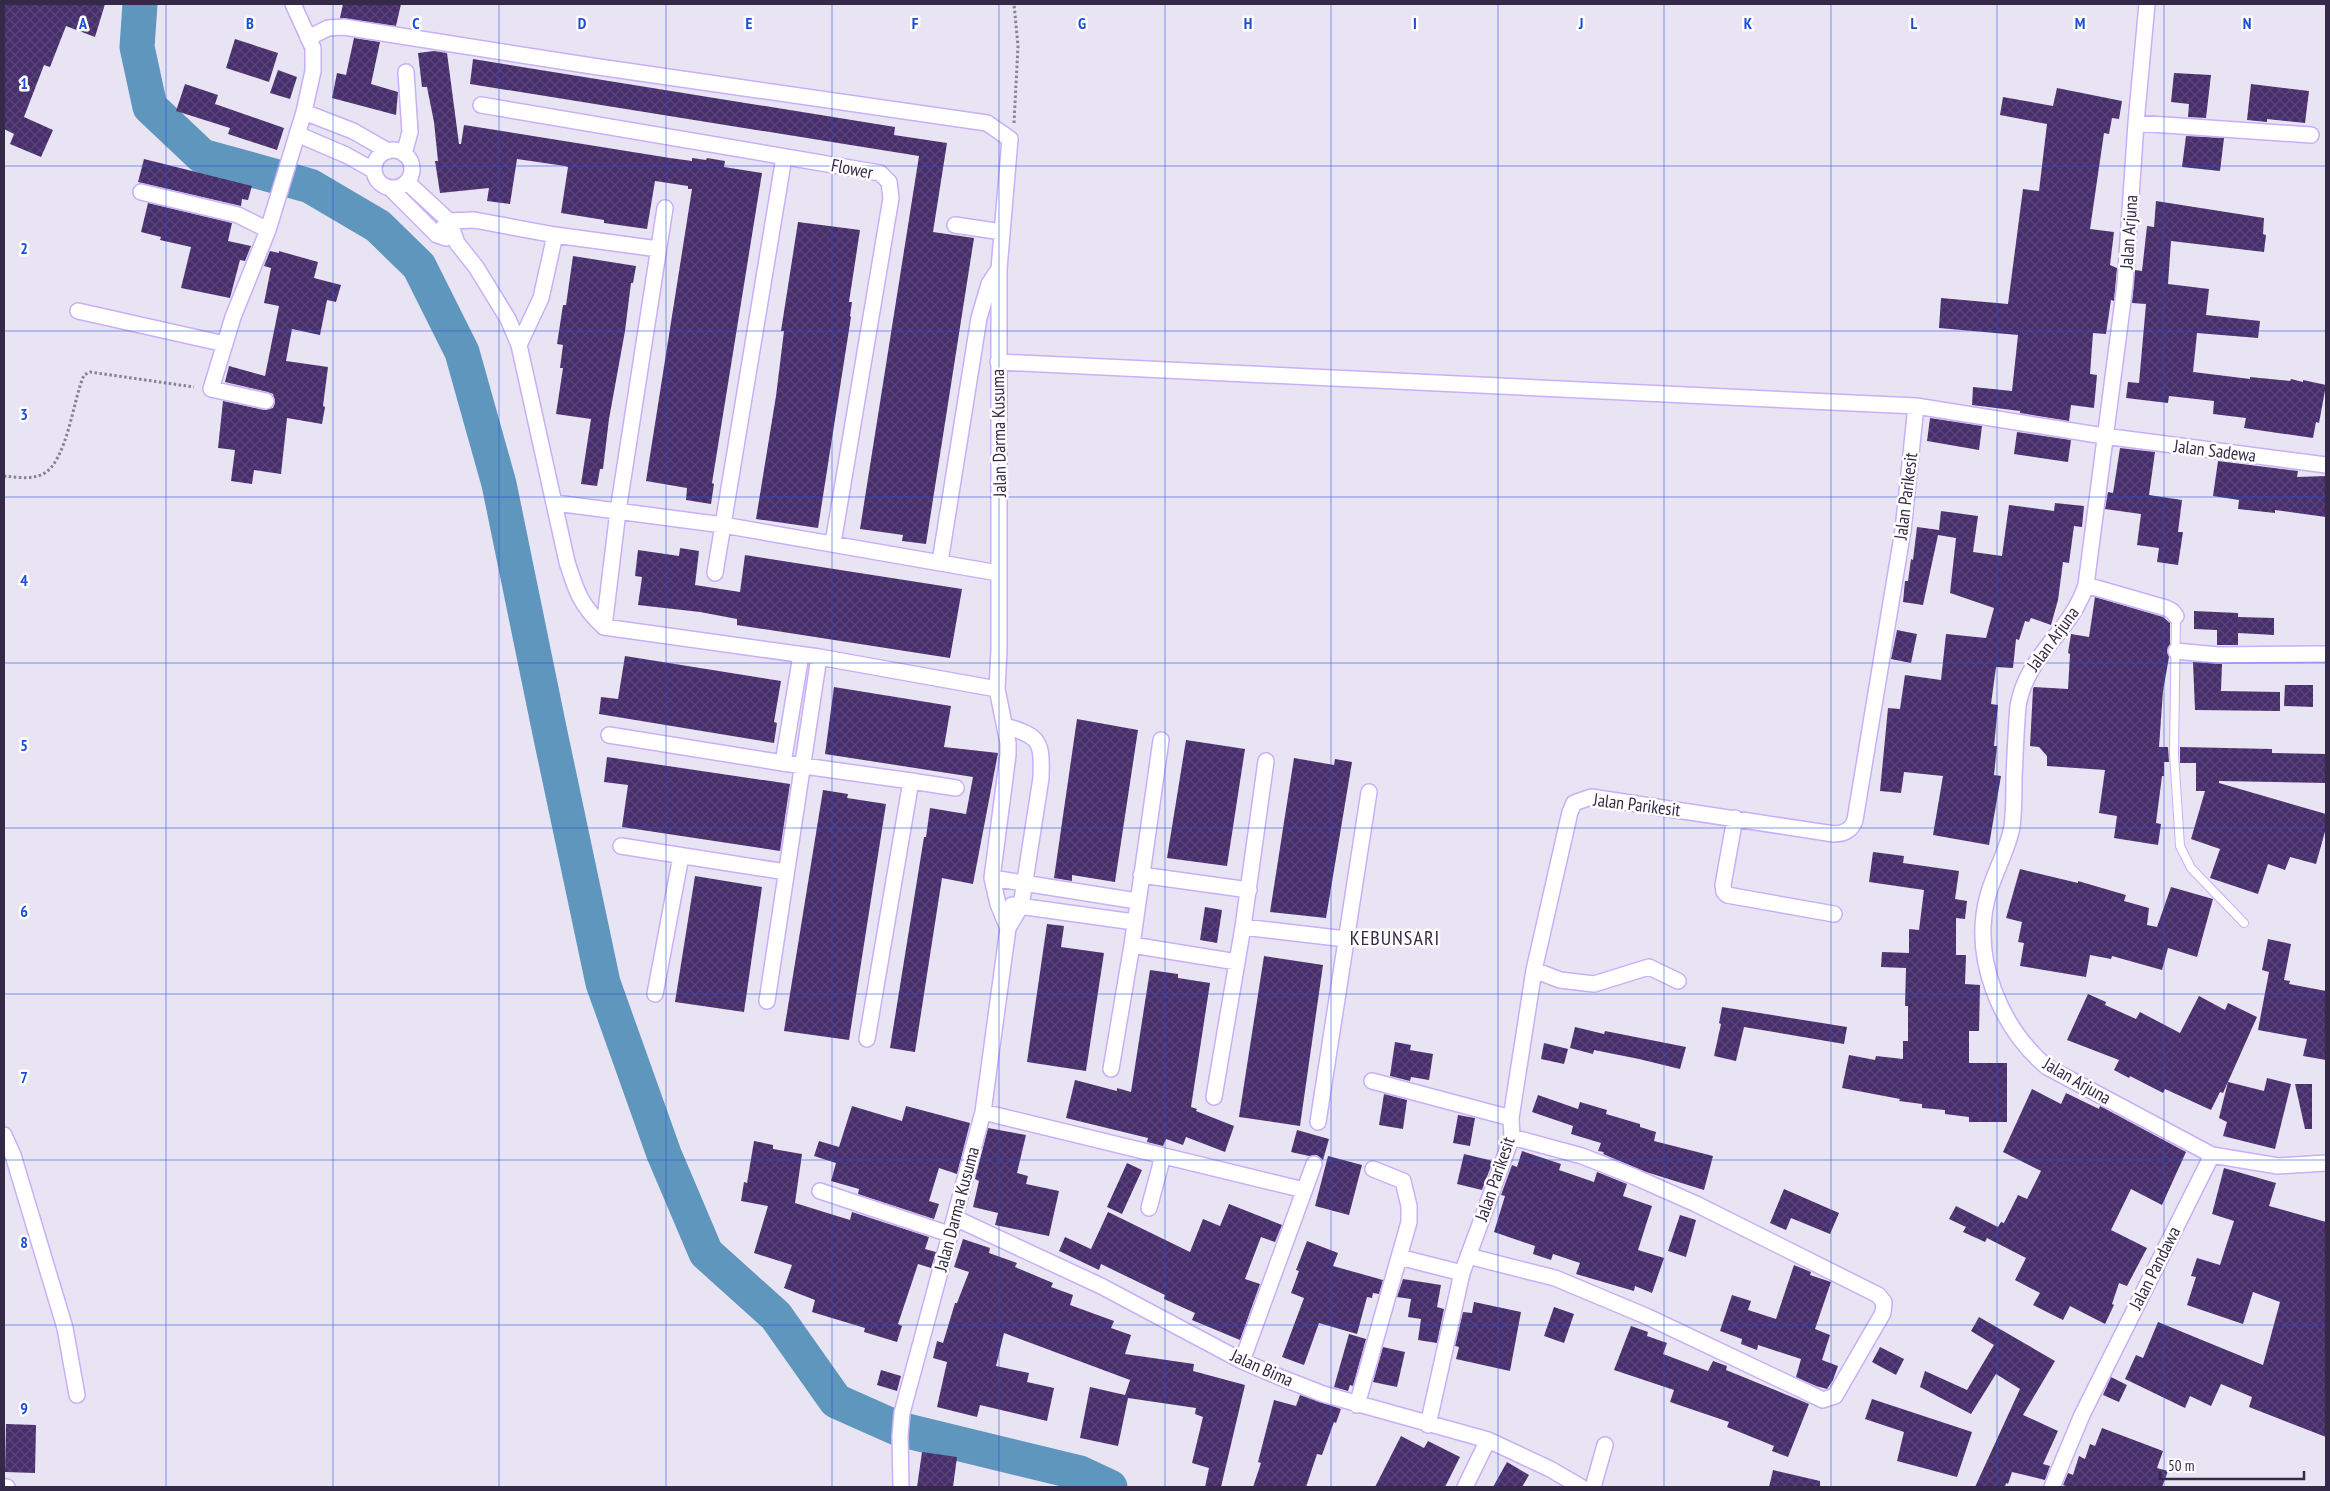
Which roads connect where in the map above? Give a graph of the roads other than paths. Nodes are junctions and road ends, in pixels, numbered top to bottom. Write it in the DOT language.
graph roads {
  1 [pos="293,4"];
  2 [pos="2147,4"];
  3 [pos="308,38"];
  4 [pos="406,72"];
  5 [pos="481,105"];
  6 [pos="304,112"];
  7 [pos="2136,123"];
  8 [pos="298,134"];
  9 [pos="2311,135"];
  10 [pos="388,150"];
  11 [pos="404,154"];
  12 [pos="784,157"];
  13 [pos="373,170"];
  14 [pos="407,182"];
  15 [pos="391,189"];
  16 [pos="141,192"];
  17 [pos="664,208"];
  18 [pos="449,221"];
  19 [pos="955,225"];
  20 [pos="268,230"];
  21 [pos="1002,232"];
  22 [pos="437,235"];
  23 [pos="554,235"];
  24 [pos="457,243"];
  25 [pos="658,249"];
  26 [pos="999,269"];
  27 [pos="78,311"];
  28 [pos="225,344"];
  29 [pos="519,345"];
  30 [pos="998,362"];
  31 [pos="266,401"];
  32 [pos="1916,406"];
  33 [pos="2104,436"];
  34 [pos="2326,465"];
  35 [pos="556,503"];
  36 [pos="618,510"];
  37 [pos="723,525"];
  38 [pos="833,543"];
  39 [pos="940,562"];
  40 [pos="998,572"];
  41 [pos="715,573"];
  42 [pos="2086,585"];
  43 [pos="2176,616"];
  44 [pos="604,627"];
  45 [pos="2176,651"];
  46 [pos="2324,654"];
  47 [pos="801,655"];
  48 [pos="819,657"];
  49 [pos="997,689"];
  50 [pos="1005,726"];
  51 [pos="609,735"];
  52 [pos="1161,740"];
  53 [pos="1266,761"];
  54 [pos="783,764"];
  55 [pos="802,766"];
  56 [pos="911,781"];
  57 [pos="956,788"];
  58 [pos="1370,792"];
  59 [pos="1735,818"];
  60 [pos="621,846"];
  61 [pos="681,856"];
  62 [pos="786,872"];
  63 [pos="1141,875"];
  64 [pos="992,878"];
  65 [pos="1023,883"];
  66 [pos="1248,890"];
  67 [pos="1137,901"];
  68 [pos="998,904"];
  69 [pos="1021,906"];
  70 [pos="1834,914"];
  71 [pos="1134,922"];
  72 [pos="2244,923"];
  73 [pos="1243,927"];
  74 [pos="1008,928"];
  75 [pos="1346,939"];
  76 [pos="1132,945"];
  77 [pos="1237,962"];
  78 [pos="1534,970"];
  79 [pos="1678,981"];
  80 [pos="655,994"];
  81 [pos="767,1001"];
  82 [pos="867,1040"];
  83 [pos="1111,1069"];
  84 [pos="1372,1081"];
  85 [pos="1214,1097"];
  86 [pos="984,1112"];
  87 [pos="1511,1118"];
  88 [pos="1318,1122"];
  89 [pos="4,1135"];
  90 [pos="1512,1137"];
  91 [pos="2212,1155"];
  92 [pos="1163,1156"];
  93 [pos="2326,1163"];
  94 [pos="1314,1164"];
  95 [pos="1373,1169"];
  96 [pos="1304,1190"];
  97 [pos="820,1191"];
  98 [pos="1149,1208"];
  99 [pos="955,1218"];
  100 [pos="949,1234"];
  101 [pos="1468,1256"];
  102 [pos="1399,1257"];
  103 [pos="1462,1273"];
  104 [pos="1242,1361"];
  105 [pos="77,1395"];
  106 [pos="1358,1405"];
  107 [pos="1428,1425"];
  108 [pos="1488,1440"];
  109 [pos="1605,1444"];
  110 [pos="4,1487"];
  111 [pos="8,1487"];
  112 [pos="901,1487"];
  113 [pos="1464,1487"];
  114 [pos="1581,1487"];
  115 [pos="1594,1487"];
  116 [pos="2052,1487"];
  1 -- 3 [label="street"];
  2 -- 7 [label="street, Jalan Arjuna"];
  3 -- 6 [label="street"];
  3 -- 21 [label="street, Jalan Darma Kusuma"];
  4 -- 11 [label="street"];
  5 -- 12 [label="street, Flower"];
  6 -- 8 [label="street"];
  6 -- 10 [label="street"];
  7 -- 9 [label="street"];
  7 -- 33 [label="street, Jalan Arjuna"];
  8 -- 13 [label="street"];
  8 -- 20 [label="street"];
  10 -- 11 [label="street"];
  10 -- 13 [label="street"];
  11 -- 14 [label="street"];
  12 -- 37 [label="street"];
  12 -- 38 [label="street, Flower"];
  13 -- 15 [label="street"];
  14 -- 15 [label="street"];
  14 -- 18 [label="street"];
  15 -- 22 [label="street"];
  16 -- 20 [label="street"];
  17 -- 25 [label="street"];
  18 -- 22 [label="street"];
  18 -- 23 [label="street"];
  18 -- 24 [label="street"];
  19 -- 21 [label="street"];
  20 -- 28 [label="street"];
  21 -- 26 [label="street, Jalan Darma Kusuma"];
  22 -- 24 [label="street"];
  23 -- 25 [label="street"];
  23 -- 29 [label="street"];
  24 -- 29 [label="street"];
  25 -- 36 [label="street"];
  26 -- 30 [label="street, Jalan Darma Kusuma"];
  26 -- 39 [label="street"];
  27 -- 28 [label="street"];
  28 -- 31 [label="street"];
  29 -- 35 [label="street"];
  30 -- 32 [label="street, Jalan Sadewa"];
  30 -- 40 [label="street, Jalan Darma Kusuma"];
  32 -- 33 [label="street, Jalan Sadewa"];
  32 -- 59 [label="street, Jalan Parikesit"];
  33 -- 34 [label="street, Jalan Sadewa"];
  33 -- 42 [label="street, Jalan Arjuna"];
  35 -- 36 [label="street"];
  35 -- 44 [label="street"];
  36 -- 37 [label="street"];
  36 -- 44 [label="street"];
  37 -- 38 [label="street"];
  37 -- 41 [label="street"];
  38 -- 39 [label="street"];
  39 -- 40 [label="street"];
  40 -- 49 [label="street, Jalan Darma Kusuma"];
  42 -- 43 [label="street"];
  42 -- 91 [label="street, Jalan Arjuna"];
  43 -- 45 [label="lane"];
  44 -- 47 [label="street"];
  45 -- 46 [label="street"];
  45 -- 72 [label="lane"];
  47 -- 48 [label="street"];
  47 -- 54 [label="street"];
  48 -- 49 [label="street"];
  48 -- 55 [label="street"];
  49 -- 50 [label="street, Jalan Darma Kusuma"];
  50 -- 64 [label="street, Jalan Darma Kusuma"];
  50 -- 65 [label="street, Jalan Darma Kusuma"];
  51 -- 54 [label="street"];
  52 -- 63 [label="street"];
  53 -- 66 [label="street"];
  54 -- 55 [label="street"];
  55 -- 56 [label="street"];
  55 -- 62 [label="street"];
  56 -- 57 [label="street"];
  56 -- 82 [label="street"];
  58 -- 75 [label="street"];
  59 -- 70 [label="street"];
  59 -- 78 [label="street, Jalan Parikesit"];
  60 -- 61 [label="street"];
  61 -- 62 [label="street"];
  61 -- 80 [label="street"];
  62 -- 81 [label="street"];
  63 -- 66 [label="street"];
  63 -- 67 [label="street"];
  64 -- 65 [label="street"];
  64 -- 68 [label="street, Jalan Darma Kusuma"];
  65 -- 67 [label="street"];
  65 -- 69 [label="street, Jalan Darma Kusuma"];
  66 -- 73 [label="street"];
  67 -- 71 [label="street"];
  68 -- 69 [label="street"];
  68 -- 74 [label="street, Jalan Darma Kusuma"];
  69 -- 71 [label="street"];
  69 -- 74 [label="street, Jalan Darma Kusuma"];
  71 -- 76 [label="street"];
  73 -- 75 [label="street"];
  73 -- 77 [label="street"];
  74 -- 86 [label="street, Jalan Darma Kusuma"];
  75 -- 88 [label="street"];
  76 -- 77 [label="street"];
  76 -- 83 [label="street"];
  77 -- 85 [label="street"];
  78 -- 79 [label="street"];
  78 -- 87 [label="street, Jalan Parikesit"];
  84 -- 87 [label="street"];
  86 -- 92 [label="street"];
  86 -- 99 [label="street, Jalan Darma Kusuma"];
  87 -- 90 [label="street, Jalan Parikesit"];
  89 -- 105 [label="street"];
  90 -- 101 [label="street, Jalan Parikesit"];
  90 -- 101 [label="street"];
  91 -- 93 [label="street"];
  91 -- 116 [label="street, Jalan Pandawa"];
  92 -- 96 [label="street"];
  92 -- 98 [label="street"];
  94 -- 96 [label="street"];
  95 -- 102 [label="street"];
  96 -- 104 [label="street"];
  97 -- 100 [label="street"];
  99 -- 100 [label="street, Jalan Darma Kusuma"];
  99 -- 104 [label="street, Jalan Bima"];
  100 -- 112 [label="street, Jalan Darma Kusuma"];
  101 -- 103 [label="street, Jalan Parikesit"];
  102 -- 103 [label="street"];
  102 -- 106 [label="street"];
  103 -- 107 [label="street, Jalan Parikesit"];
  104 -- 106 [label="street, Jalan Bima"];
  106 -- 107 [label="street, Jalan Bima"];
  107 -- 108 [label="street, Jalan Bima"];
  108 -- 113 [label="street"];
  108 -- 114 [label="street, Jalan Bima"];
  109 -- 115 [label="street"];
  110 -- 111 [label="street"];
}
